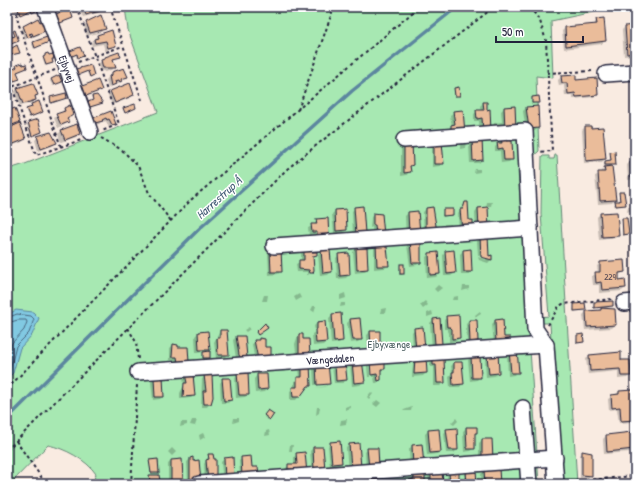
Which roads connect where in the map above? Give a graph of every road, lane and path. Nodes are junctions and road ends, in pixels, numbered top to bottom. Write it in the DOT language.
graph roads {
  1 [pos="16,7"];
  2 [pos="45,7"];
  3 [pos="76,7"];
  4 [pos="110,7"];
  5 [pos="334,7"];
  6 [pos="419,7"];
  7 [pos="494,7"];
  8 [pos="530,7"];
  9 [pos="123,46"];
  10 [pos="93,56"];
  11 [pos="66,66"];
  12 [pos="635,72"];
  13 [pos="547,74"];
  14 [pos="606,74"];
  15 [pos="38,77"];
  16 [pos="142,100"];
  17 [pos="298,110"];
  18 [pos="92,133"];
  19 [pos="404,140"];
  20 [pos="61,147"];
  21 [pos="526,154"];
  22 [pos="171,221"];
  23 [pos="530,228"];
  24 [pos="274,246"];
  25 [pos="630,303"];
  26 [pos="128,328"];
  27 [pos="543,340"];
  28 [pos="138,372"];
  29 [pos="7,388"];
  30 [pos="523,408"];
  31 [pos="16,441"];
  32 [pos="7,450"];
  33 [pos="555,458"];
  34 [pos="527,460"];
  35 [pos="635,477"];
  36 [pos="577,482"];
  37 [pos="46,484"];
  38 [pos="131,484"];
  39 [pos="199,484"];
  40 [pos="529,484"];
  41 [pos="556,484"];
  1 -- 15 [label="path"];
  2 -- 11 [label="street, Ejbyvej"];
  3 -- 10 [label="path"];
  4 -- 9 [label="path"];
  5 -- 17 [label="path"];
  6 -- 17 [label="path"];
  7 -- 26 [label="path"];
  8 -- 13 [label="path"];
  9 -- 10 [label="path"];
  9 -- 16 [label="path"];
  10 -- 11 [label="path"];
  10 -- 18 [label="path"];
  11 -- 15 [label="path"];
  11 -- 18 [label="street, Ejbyvej"];
  12 -- 14 [label="street"];
  13 -- 14 [label="path"];
  13 -- 21 [label="path"];
  15 -- 20 [label="path"];
  15 -- 20 [label="path"];
  17 -- 22 [label="path"];
  18 -- 20 [label="path"];
  18 -- 22 [label="path"];
  19 -- 21 [label="street"];
  21 -- 23 [label="street"];
  22 -- 29 [label="path"];
  23 -- 24 [label="street"];
  23 -- 27 [label="street"];
  25 -- 27 [label="path"];
  26 -- 28 [label="path"];
  26 -- 31 [label="path"];
  27 -- 28 [label="street, Vængedalen"];
  27 -- 33 [label="street"];
  28 -- 38 [label="path"];
  30 -- 34 [label="street"];
  31 -- 32 [label="path"];
  31 -- 37 [label="path"];
  33 -- 34 [label="street"];
  33 -- 41 [label="street"];
  34 -- 39 [label="street"];
  34 -- 40 [label="street"];
  35 -- 36 [label="path"];
}
